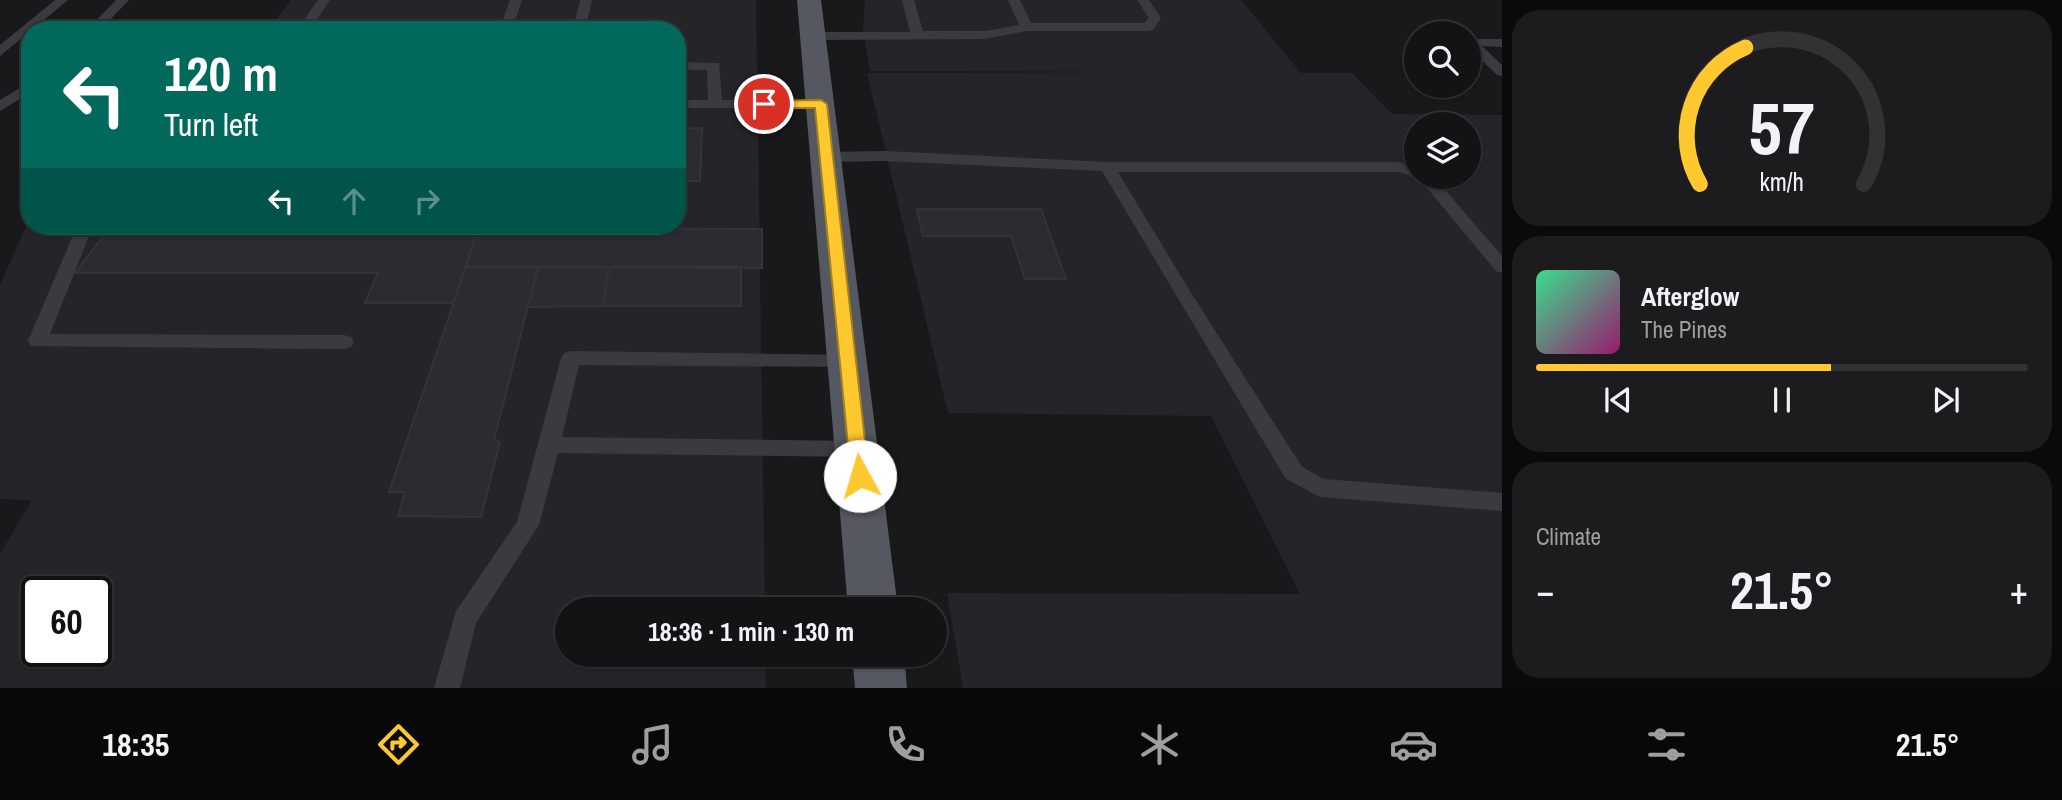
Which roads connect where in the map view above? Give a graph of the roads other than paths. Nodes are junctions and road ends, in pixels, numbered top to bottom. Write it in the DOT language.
graph roads {
  1 [pos="62,0"];
  2 [pos="123,0"];
  3 [pos="324,0"];
  4 [pos="516,0"];
  5 [pos="586,0"];
  6 [pos="809,0"];
  7 [pos="908,0"];
  8 [pos="1014,0"];
  9 [pos="1143,0"];
  10 [pos="37,21"];
  11 [pos="102,21"];
  12 [pos="309,21"];
  13 [pos="508,21"];
  14 [pos="581,21"];
  15 [pos="1026,27"];
  16 [pos="21,34"];
  17 [pos="813,36"];
  18 [pos="918,36"];
  19 [pos="1502,43"];
  20 [pos="0,52"];
  21 [pos="686,66"];
  22 [pos="1502,72"];
  23 [pos="21,92"];
  24 [pos="686,104"];
  25 [pos="715,104"];
  26 [pos="821,104"];
  27 [pos="0,107"];
  28 [pos="826,157"];
  29 [pos="1107,167"];
  30 [pos="1404,169"];
  31 [pos="1436,189"];
  32 [pos="81,235"];
  33 [pos="1502,267"];
  34 [pos="344,342"];
  35 [pos="848,360"];
  36 [pos="549,445"];
  37 [pos="857,449"];
  38 [pos="1502,502"];
  39 [pos="872,597"];
  40 [pos="879,667"];
  41 [pos="447,688"];
  42 [pos="881,688"];
  1 -- 10 [label="lane"];
  2 -- 11 [label="lane"];
  3 -- 12 [label="lane"];
  4 -- 13 [label="lane"];
  5 -- 14 [label="lane"];
  6 -- 17 [label="main road"];
  7 -- 18 [label="lane"];
  8 -- 15 [label="lane"];
  9 -- 15 [label="lane"];
  15 -- 18 [label="lane"];
  16 -- 20 [label="lane"];
  17 -- 18 [label="lane"];
  17 -- 26 [label="main road"];
  19 -- 22 [label="lane"];
  21 -- 25 [label="lane"];
  23 -- 27 [label="lane"];
  24 -- 25 [label="lane"];
  25 -- 26 [label="lane"];
  26 -- 28 [label="main road"];
  28 -- 29 [label="lane"];
  28 -- 35 [label="main road"];
  29 -- 30 [label="lane"];
  29 -- 38 [label="lane"];
  31 -- 33 [label="lane"];
  32 -- 34 [label="lane"];
  35 -- 36 [label="lane"];
  35 -- 37 [label="main road"];
  36 -- 37 [label="lane"];
  36 -- 41 [label="lane"];
  37 -- 39 [label="main road"];
  40 -- 42 [label="main road"];
}
